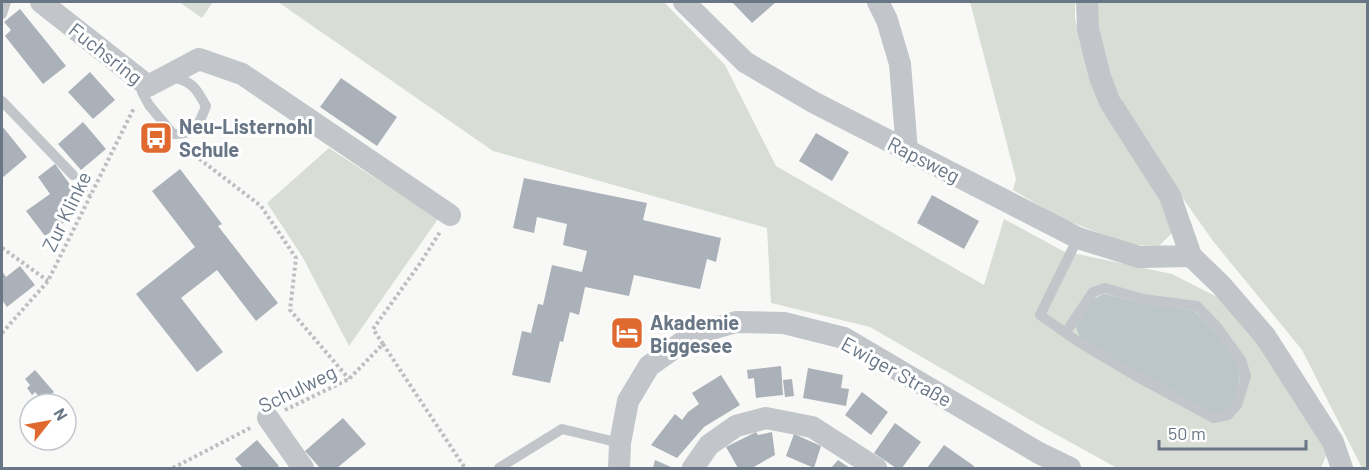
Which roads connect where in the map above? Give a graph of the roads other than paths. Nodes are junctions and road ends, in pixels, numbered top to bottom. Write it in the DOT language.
graph roads {
  1 [pos="6,2"];
  2 [pos="41,2"];
  3 [pos="684,2"];
  4 [pos="878,2"];
  5 [pos="1087,2"];
  6 [pos="2,14"];
  7 [pos="152,85"];
  8 [pos="2,101"];
  9 [pos="907,151"];
  10 [pos="74,175"];
  11 [pos="450,215"];
  12 [pos="1078,238"];
  13 [pos="1191,256"];
  14 [pos="1066,332"];
  15 [pos="268,418"];
  16 [pos="620,443"];
  17 [pos="303,468"];
  18 [pos="499,468"];
  19 [pos="619,468"];
  20 [pos="693,468"];
  21 [pos="876,468"];
  22 [pos="1070,468"];
  23 [pos="1342,468"];
  1 -- 6 [label="lane"];
  2 -- 7 [label="street, Fuchsring"];
  3 -- 9 [label="street, Rapsweg"];
  4 -- 9 [label="street"];
  5 -- 13 [label="street"];
  7 -- 7 [label="lane"];
  7 -- 11 [label="street, Fuchsring"];
  8 -- 10 [label="lane"];
  9 -- 12 [label="street, Rapsweg"];
  12 -- 13 [label="street, Rapsweg"];
  12 -- 14 [label="lane"];
  13 -- 23 [label="street"];
  14 -- 14 [label="lane"];
  15 -- 17 [label="street"];
  16 -- 18 [label="lane"];
  16 -- 19 [label="street, Ewiger Straße"];
  16 -- 22 [label="street, Ewiger Straße"];
  20 -- 21 [label="street"];
}
